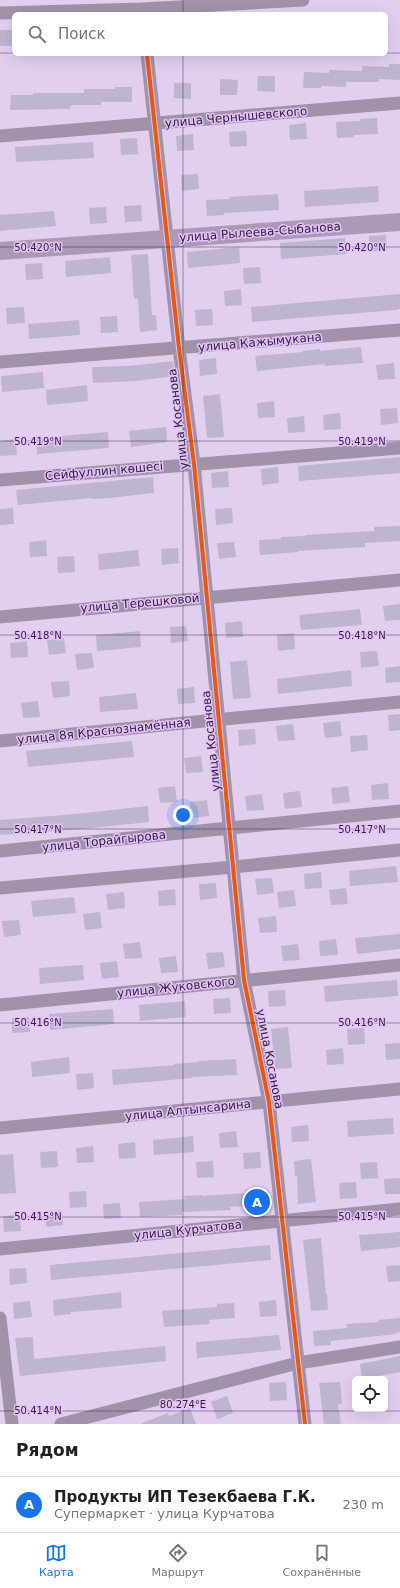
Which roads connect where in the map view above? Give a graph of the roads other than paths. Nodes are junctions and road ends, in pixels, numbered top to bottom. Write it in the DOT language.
graph roads {
  1 [pos="303,0"];
  2 [pos="142,8"];
  3 [pos="47,12"];
  4 [pos="12,13"];
  5 [pos="0,14"];
  6 [pos="147,56"];
  7 [pos="400,103"];
  8 [pos="155,123"];
  9 [pos="0,136"];
  10 [pos="400,222"];
  11 [pos="167,238"];
  12 [pos="0,251"];
  13 [pos="400,330"];
  14 [pos="179,348"];
  15 [pos="0,362"];
  16 [pos="400,448"];
  17 [pos="194,464"];
  18 [pos="0,480"];
  19 [pos="400,580"];
  20 [pos="206,597"];
  21 [pos="0,617"];
  22 [pos="400,702"];
  23 [pos="219,720"];
  24 [pos="0,741"];
  25 [pos="400,811"];
  26 [pos="230,828"];
  27 [pos="400,850"];
  28 [pos="0,851"];
  29 [pos="233,867"];
  30 [pos="0,888"];
  31 [pos="400,965"];
  32 [pos="244,980"];
  33 [pos="0,1005"];
  34 [pos="400,1088"];
  35 [pos="269,1102"];
  36 [pos="0,1128"];
  37 [pos="400,1209"];
  38 [pos="281,1221"];
  39 [pos="0,1249"];
  40 [pos="0,1318"];
  41 [pos="400,1347"];
  42 [pos="298,1363"];
  43 [pos="12,1424"];
  44 [pos="61,1424"];
  45 [pos="305,1424"];
  1 -- 2 [label="street"];
  2 -- 3 [label="street"];
  4 -- 5 [label="street"];
  6 -- 8 [label="street, улица Косанова"];
  7 -- 8 [label="street, улица Чернышевского"];
  8 -- 9 [label="street, улица Чернышевского"];
  8 -- 11 [label="street, улица Косанова"];
  10 -- 11 [label="street, улица Рылеева-Сыбанова"];
  11 -- 12 [label="street, улица Рылеева-Сыбанова"];
  11 -- 14 [label="street, улица Косанова"];
  13 -- 14 [label="street, улица Кажымукана"];
  14 -- 15 [label="street, улица Кажымукана"];
  14 -- 17 [label="street, улица Косанова"];
  16 -- 17 [label="street, Сейфуллин көшесі"];
  17 -- 18 [label="street, Сейфуллин көшесі"];
  17 -- 20 [label="street, улица Косанова"];
  19 -- 20 [label="street, улица Терешковой"];
  20 -- 21 [label="street, улица Терешковой"];
  20 -- 23 [label="street, улица Косанова"];
  22 -- 23 [label="street, улица 8я Краснознамённая"];
  23 -- 24 [label="street, улица 8я Краснознамённая"];
  23 -- 26 [label="street, улица Косанова"];
  25 -- 26 [label="street, улица Торайгырова"];
  26 -- 28 [label="street, улица Торайгырова"];
  26 -- 29 [label="street, улица Косанова"];
  27 -- 29 [label="street"];
  29 -- 30 [label="street"];
  29 -- 32 [label="street, улица Косанова"];
  31 -- 32 [label="street, улица Жуковского"];
  32 -- 33 [label="street, улица Жуковского"];
  32 -- 35 [label="street, улица Косанова"];
  34 -- 35 [label="street, улица Алтынсарина"];
  35 -- 36 [label="street, улица Алтынсарина"];
  35 -- 38 [label="street, улица Косанова"];
  37 -- 38 [label="street, улица Курчатова"];
  38 -- 39 [label="street, улица Курчатова"];
  38 -- 42 [label="street, улица Косанова"];
  40 -- 43 [label="street"];
  41 -- 42 [label="street"];
  42 -- 44 [label="street"];
  42 -- 45 [label="street, улица Косанова"];
}
